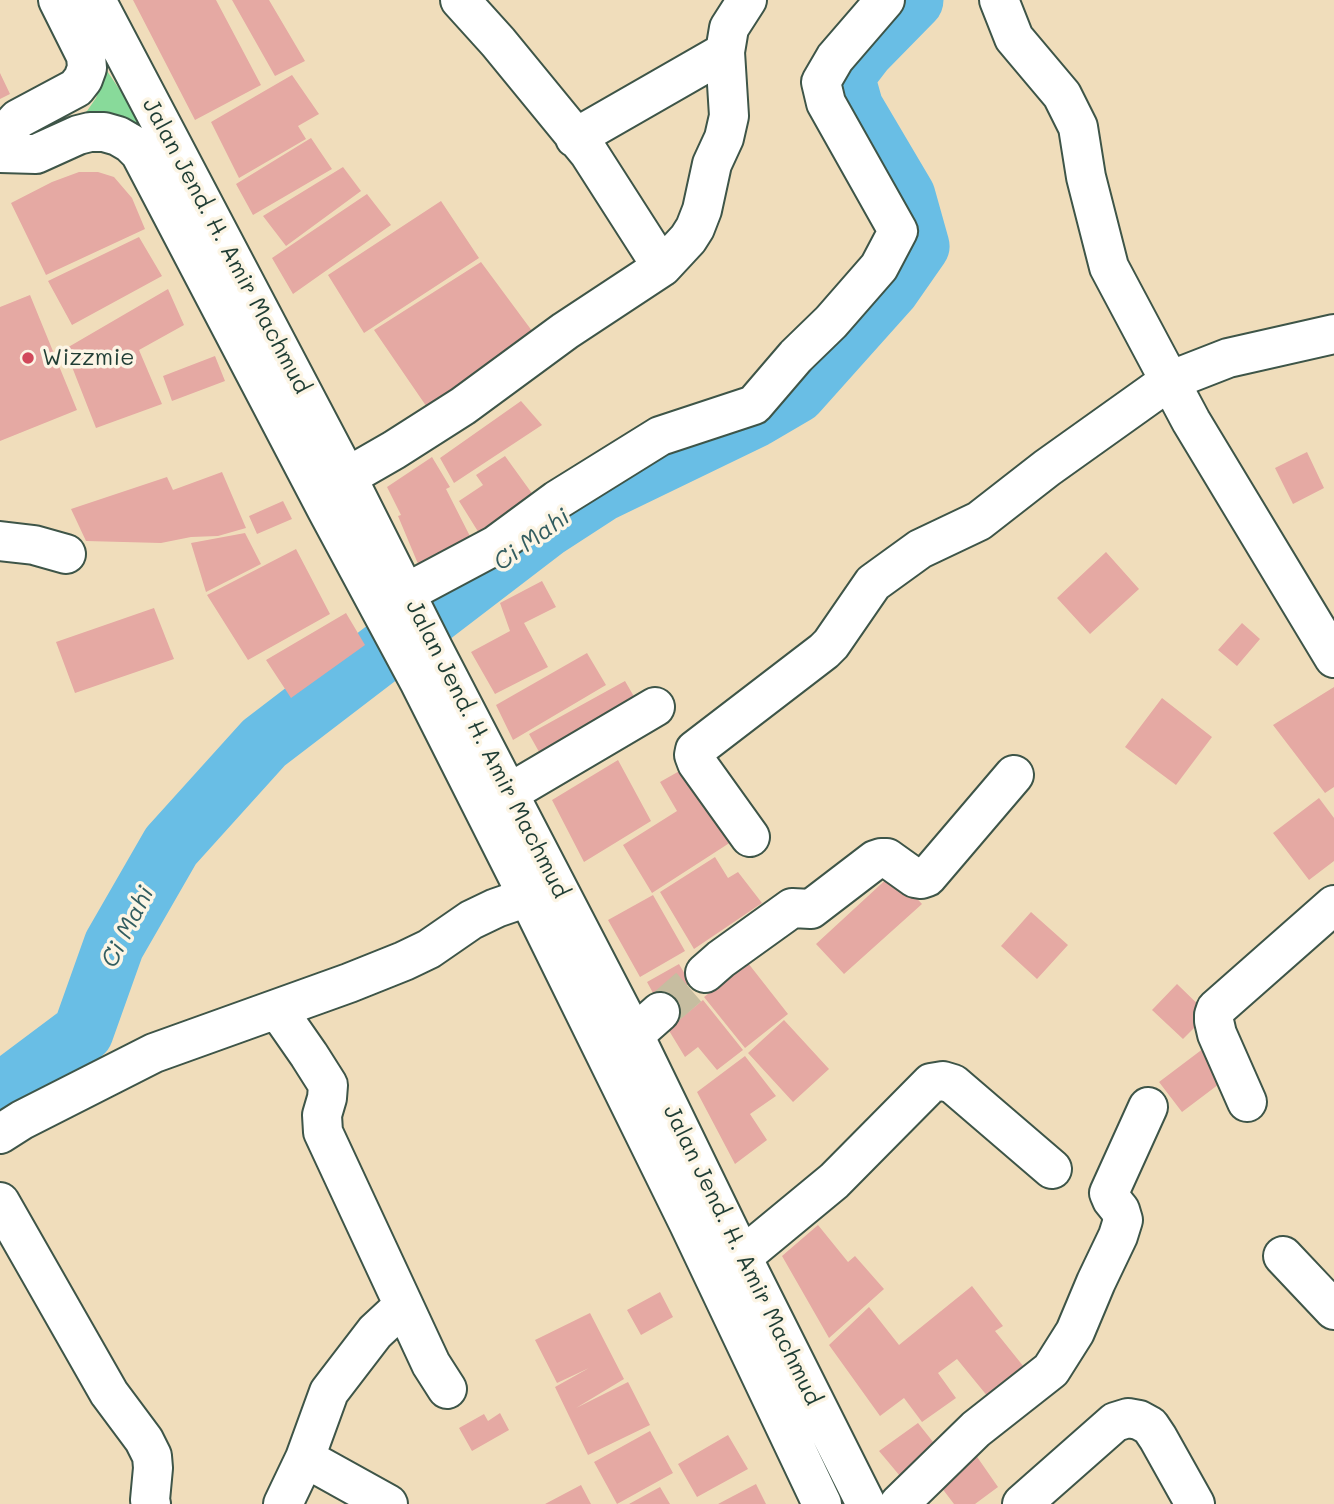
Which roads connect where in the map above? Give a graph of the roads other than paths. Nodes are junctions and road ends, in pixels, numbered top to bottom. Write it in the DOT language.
graph roads {
  1 [pos="58,0"];
  2 [pos="96,0"];
  3 [pos="460,0"];
  4 [pos="747,0"];
  5 [pos="885,0"];
  6 [pos="999,0"];
  7 [pos="726,52"];
  8 [pos="575,138"];
  9 [pos="0,139"];
  10 [pos="0,153"];
  11 [pos="662,267"];
  12 [pos="1334,334"];
  13 [pos="1169,381"];
  14 [pos="347,477"];
  15 [pos="0,541"];
  16 [pos="66,554"];
  17 [pos="400,604"];
  18 [pos="1334,658"];
  19 [pos="427,666"];
  20 [pos="655,707"];
  21 [pos="1014,775"];
  22 [pos="509,793"];
  23 [pos="750,837"];
  24 [pos="528,897"];
  25 [pos="1334,905"];
  26 [pos="705,973"];
  27 [pos="276,1010"];
  28 [pos="1247,1102"];
  29 [pos="1148,1107"];
  30 [pos="0,1134"];
  31 [pos="1052,1169"];
  32 [pos="0,1202"];
  33 [pos="1283,1256"];
  34 [pos="742,1257"];
  35 [pos="403,1306"];
  36 [pos="1334,1310"];
  37 [pos="447,1390"];
  38 [pos="305,1458"];
  39 [pos="151,1504"];
  40 [pos="283,1504"];
  41 [pos="388,1504"];
  42 [pos="822,1504"];
  43 [pos="866,1504"];
  44 [pos="899,1504"];
  45 [pos="1022,1504"];
  46 [pos="1195,1504"];
  1 -- 9 [label="main road"];
  2 -- 14 [label="main road, Jalan Jend. H. Amir Machmud"];
  3 -- 8 [label="main road"];
  4 -- 7 [label="main road"];
  5 -- 17 [label="main road"];
  6 -- 13 [label="main road"];
  7 -- 8 [label="main road"];
  7 -- 11 [label="main road"];
  8 -- 11 [label="main road"];
  10 -- 17 [label="main road, Jalan Jend. H. Amir Machmud"];
  11 -- 14 [label="main road"];
  12 -- 13 [label="main road"];
  13 -- 18 [label="main road"];
  13 -- 23 [label="main road"];
  14 -- 17 [label="main road, Jalan Jend. H. Amir Machmud"];
  15 -- 16 [label="main road"];
  17 -- 19 [label="main road, Jalan Jend. H. Amir Machmud"];
  19 -- 22 [label="main road, Jalan Jend. H. Amir Machmud"];
  19 -- 24 [label="main road, Jalan Jend. H. Amir Machmud"];
  20 -- 22 [label="main road"];
  21 -- 26 [label="main road"];
  22 -- 34 [label="main road, Jalan Jend. H. Amir Machmud"];
  24 -- 27 [label="main road"];
  24 -- 42 [label="main road, Jalan Jend. H. Amir Machmud"];
  25 -- 28 [label="main road"];
  27 -- 30 [label="main road"];
  27 -- 35 [label="main road"];
  29 -- 44 [label="main road"];
  31 -- 34 [label="main road"];
  32 -- 39 [label="main road"];
  33 -- 36 [label="main road"];
  34 -- 43 [label="main road, Jalan Jend. H. Amir Machmud"];
  35 -- 37 [label="main road"];
  35 -- 38 [label="main road"];
  38 -- 40 [label="main road"];
  38 -- 41 [label="main road"];
  45 -- 46 [label="main road"];
}
